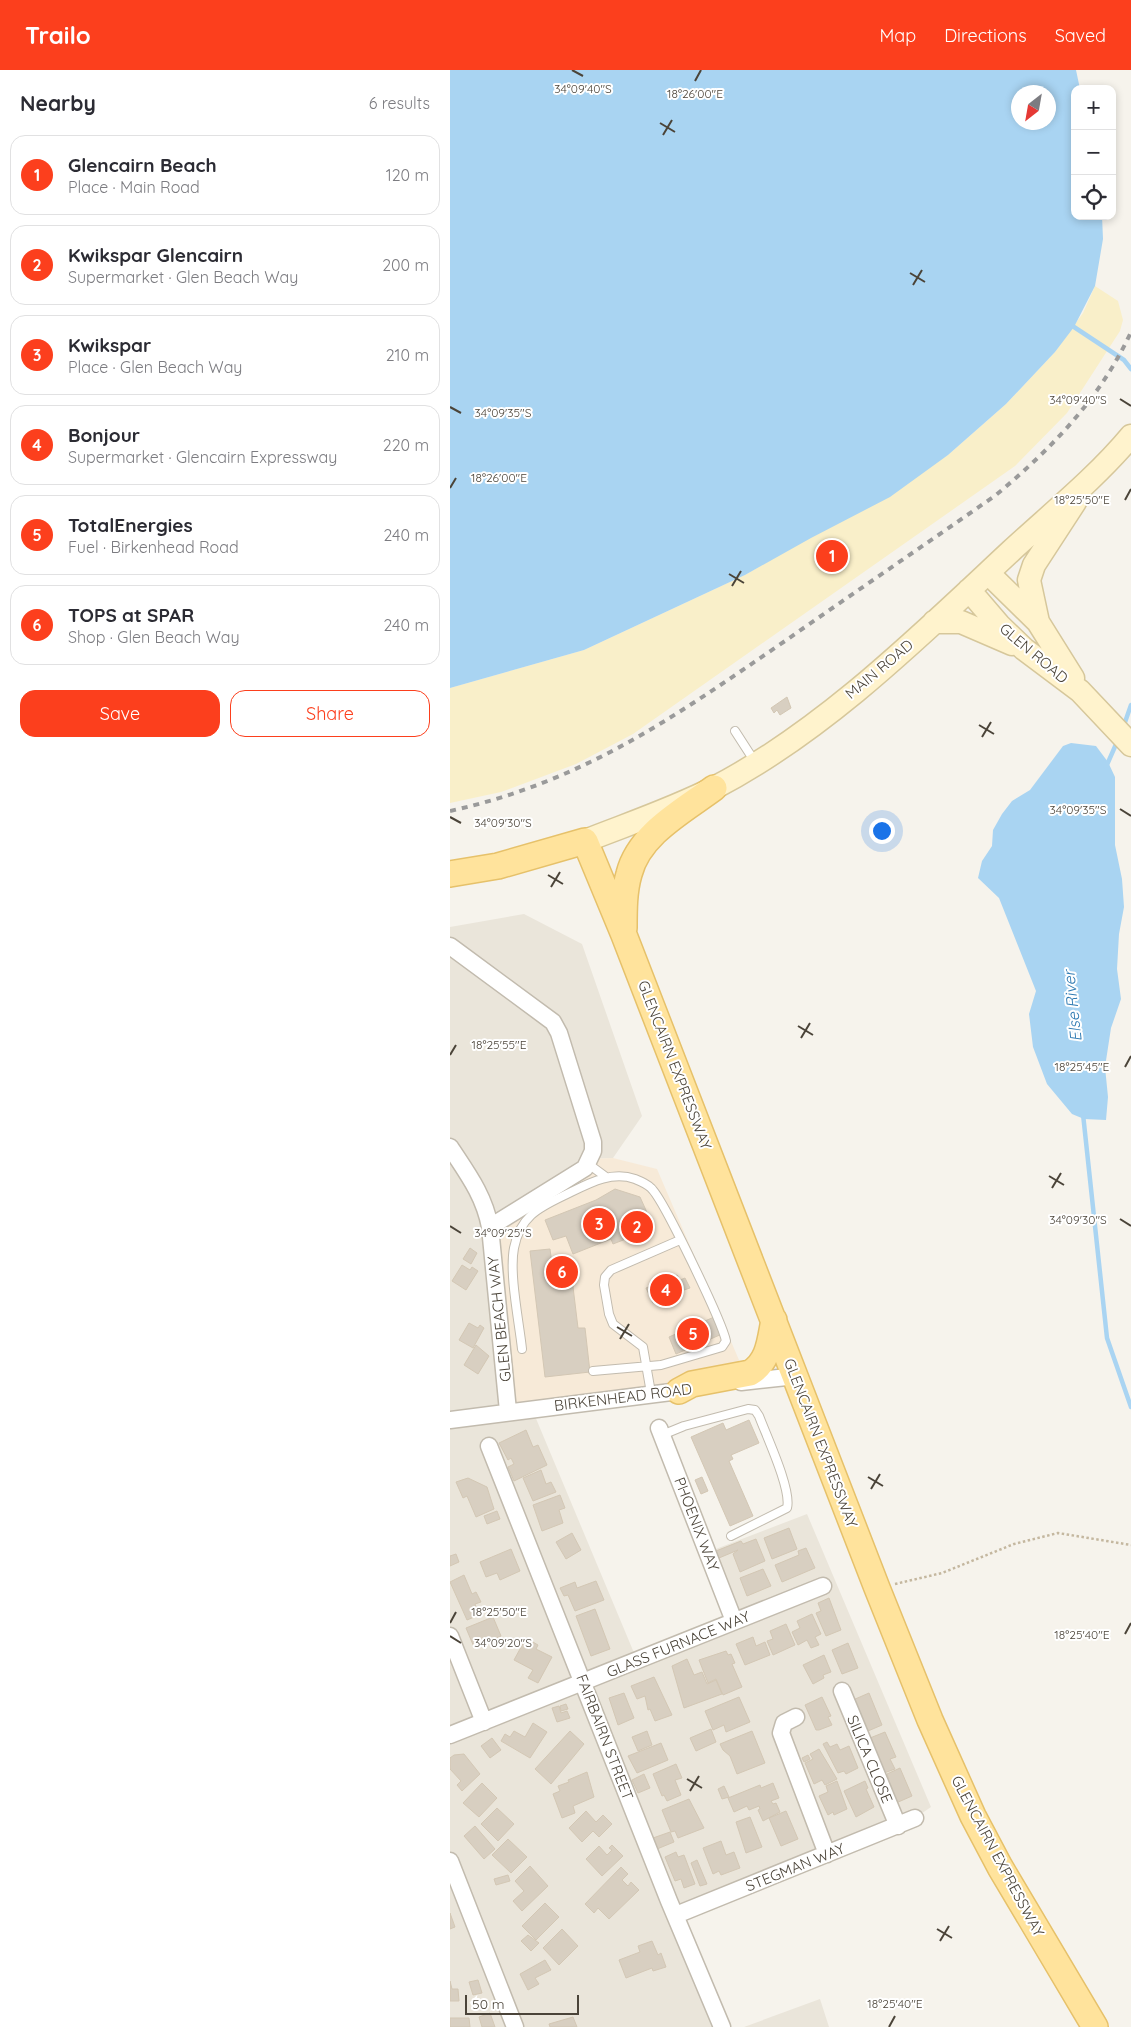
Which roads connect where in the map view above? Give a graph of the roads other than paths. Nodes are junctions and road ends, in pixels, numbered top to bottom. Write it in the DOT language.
graph roads {
  1 [pos="1127,441"];
  2 [pos="1099,469"];
  3 [pos="988,573"];
  4 [pos="969,590"];
  5 [pos="934,622"];
  6 [pos="1038,622"];
  7 [pos="1024,649"];
  8 [pos="1080,691"];
  9 [pos="735,731"];
  10 [pos="1131,745"];
  11 [pos="755,762"];
  12 [pos="714,788"];
  13 [pos="585,842"];
  14 [pos="450,874"];
  15 [pos="624,935"];
  16 [pos="450,946"];
  17 [pos="450,1147"];
  18 [pos="587,1163"];
  19 [pos="606,1178"];
  20 [pos="490,1226"];
  21 [pos="680,1240"];
  22 [pos="774,1320"];
  23 [pos="522,1349"];
  24 [pos="647,1366"];
  25 [pos="593,1371"];
  26 [pos="796,1376"];
  27 [pos="679,1391"];
  28 [pos="652,1393"];
  29 [pos="508,1411"];
  30 [pos="450,1420"];
  31 [pos="661,1432"];
  32 [pos="489,1446"];
  33 [pos="732,1536"];
  34 [pos="823,1586"];
  35 [pos="734,1621"];
  36 [pos="450,1636"];
  37 [pos="584,1682"];
  38 [pos="842,1692"];
  39 [pos="796,1717"];
  40 [pos="484,1722"];
  41 [pos="450,1735"];
  42 [pos="915,1818"];
  43 [pos="898,1826"];
  44 [pos="827,1854"];
  45 [pos="450,1861"];
  46 [pos="676,1915"];
  47 [pos="515,2027"];
  48 [pos="722,2027"];
  49 [pos="1095,2027"];
  1 -- 2 [label="main road, MAIN ROAD"];
  2 -- 3 [label="main road, MAIN ROAD"];
  2 -- 6 [label="main road"];
  3 -- 4 [label="main road, MAIN ROAD"];
  3 -- 6 [label="main road, GLEN ROAD"];
  4 -- 5 [label="main road, MAIN ROAD"];
  4 -- 7 [label="main road, GLEN ROAD"];
  5 -- 7 [label="main road"];
  5 -- 11 [label="main road, MAIN ROAD"];
  6 -- 8 [label="main road, GLEN ROAD"];
  7 -- 8 [label="main road, GLEN ROAD"];
  8 -- 10 [label="main road, GLEN ROAD"];
  9 -- 11 [label="lane"];
  11 -- 12 [label="main road, MAIN ROAD"];
  12 -- 13 [label="main road, MAIN ROAD"];
  12 -- 15 [label="main road"];
  13 -- 14 [label="main road"];
  13 -- 15 [label="main road, GLENCAIRN EXPRESSWAY"];
  15 -- 22 [label="main road, GLENCAIRN EXPRESSWAY"];
  16 -- 18 [label="street"];
  17 -- 20 [label="street, GLEN BEACH WAY"];
  18 -- 19 [label="lane"];
  18 -- 20 [label="street"];
  19 -- 21 [label="lane"];
  19 -- 23 [label="lane"];
  20 -- 29 [label="street, GLEN BEACH WAY"];
  21 -- 24 [label="lane"];
  21 -- 24 [label="lane"];
  22 -- 26 [label="main road, GLENCAIRN EXPRESSWAY"];
  22 -- 27 [label="main road"];
  24 -- 25 [label="lane"];
  24 -- 28 [label="lane"];
  26 -- 27 [label="street, BIRKENHEAD ROAD"];
  26 -- 49 [label="main road, GLENCAIRN EXPRESSWAY"];
  27 -- 28 [label="street, BIRKENHEAD ROAD"];
  28 -- 29 [label="street, BIRKENHEAD ROAD"];
  29 -- 30 [label="street, BIRKENHEAD ROAD"];
  31 -- 33 [label="lane"];
  31 -- 35 [label="street, PHOENIX WAY"];
  32 -- 37 [label="street, FAIRBAIRN STREET"];
  34 -- 35 [label="street, GLASS FURNACE WAY"];
  35 -- 37 [label="street, GLASS FURNACE WAY"];
  36 -- 40 [label="street"];
  37 -- 40 [label="street, GLASS FURNACE WAY"];
  37 -- 46 [label="street, FAIRBAIRN STREET"];
  38 -- 43 [label="street, SILICA CLOSE"];
  39 -- 44 [label="street"];
  40 -- 41 [label="street, GLASS FURNACE WAY"];
  42 -- 43 [label="street, STEGMAN WAY"];
  43 -- 44 [label="street, STEGMAN WAY"];
  44 -- 46 [label="street, STEGMAN WAY"];
  45 -- 47 [label="street"];
  46 -- 48 [label="street, FAIRBAIRN STREET"];
}
